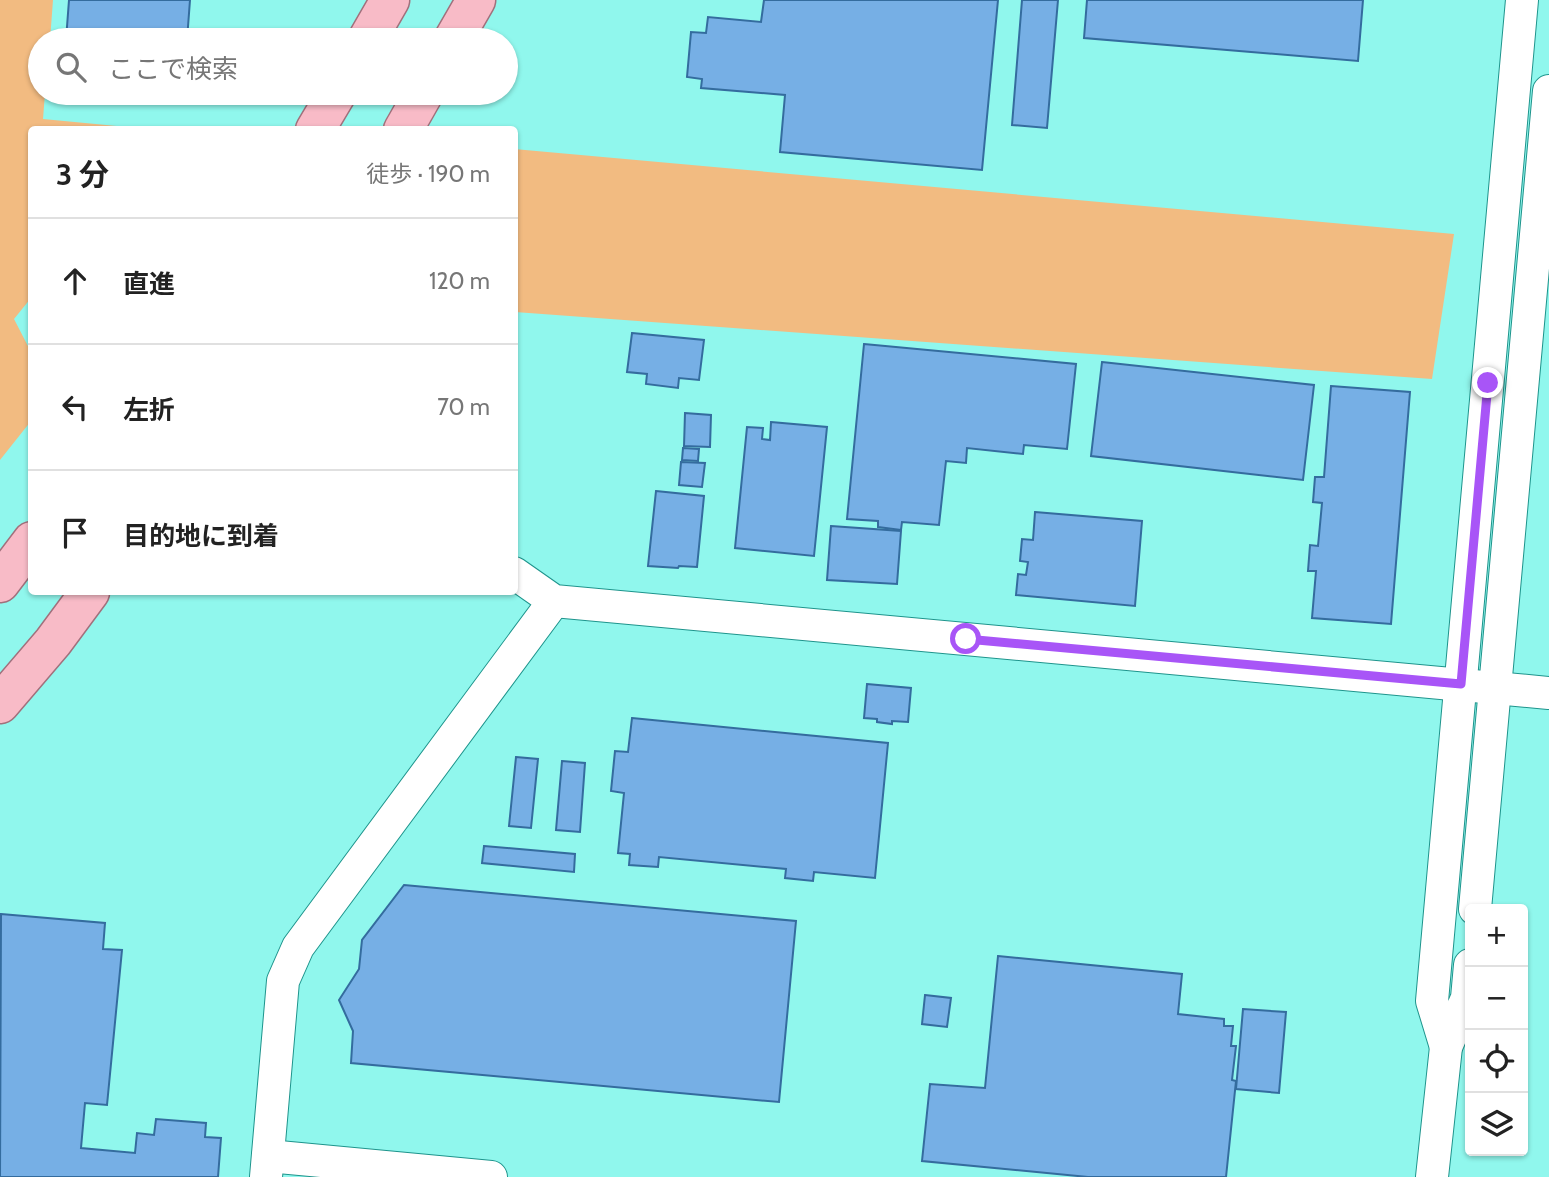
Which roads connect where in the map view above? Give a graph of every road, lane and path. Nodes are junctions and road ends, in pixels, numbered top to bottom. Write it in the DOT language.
graph roads {
  1 [pos="390,0"];
  2 [pos="476,0"];
  3 [pos="1522,0"];
  4 [pos="374,28"];
  5 [pos="460,28"];
  6 [pos="1549,91"];
  7 [pos="330,105"];
  8 [pos="417,105"];
  9 [pos="317,126"];
  10 [pos="405,126"];
  11 [pos="28,546"];
  12 [pos="518,576"];
  13 [pos="0,583"];
  14 [pos="88,595"];
  15 [pos="554,601"];
  16 [pos="1461,684"];
  17 [pos="1495,687"];
  18 [pos="1549,693"];
  19 [pos="0,704"];
  20 [pos="1475,904"];
  21 [pos="1470,967"];
  22 [pos="1446,1046"];
  23 [pos="267,1166"];
  24 [pos="491,1177"];
  25 [pos="1432,1177"];
  1 -- 4 [label="main road"];
  2 -- 5 [label="main road"];
  3 -- 16 [label="street"];
  6 -- 17 [label="street"];
  7 -- 9 [label="main road"];
  8 -- 10 [label="main road"];
  11 -- 13 [label="main road"];
  12 -- 15 [label="street"];
  14 -- 19 [label="main road"];
  15 -- 16 [label="street"];
  15 -- 23 [label="street"];
  16 -- 17 [label="street"];
  16 -- 22 [label="street"];
  17 -- 18 [label="street"];
  17 -- 20 [label="street"];
  21 -- 22 [label="street"];
  22 -- 25 [label="street"];
  23 -- 24 [label="street"];
}
